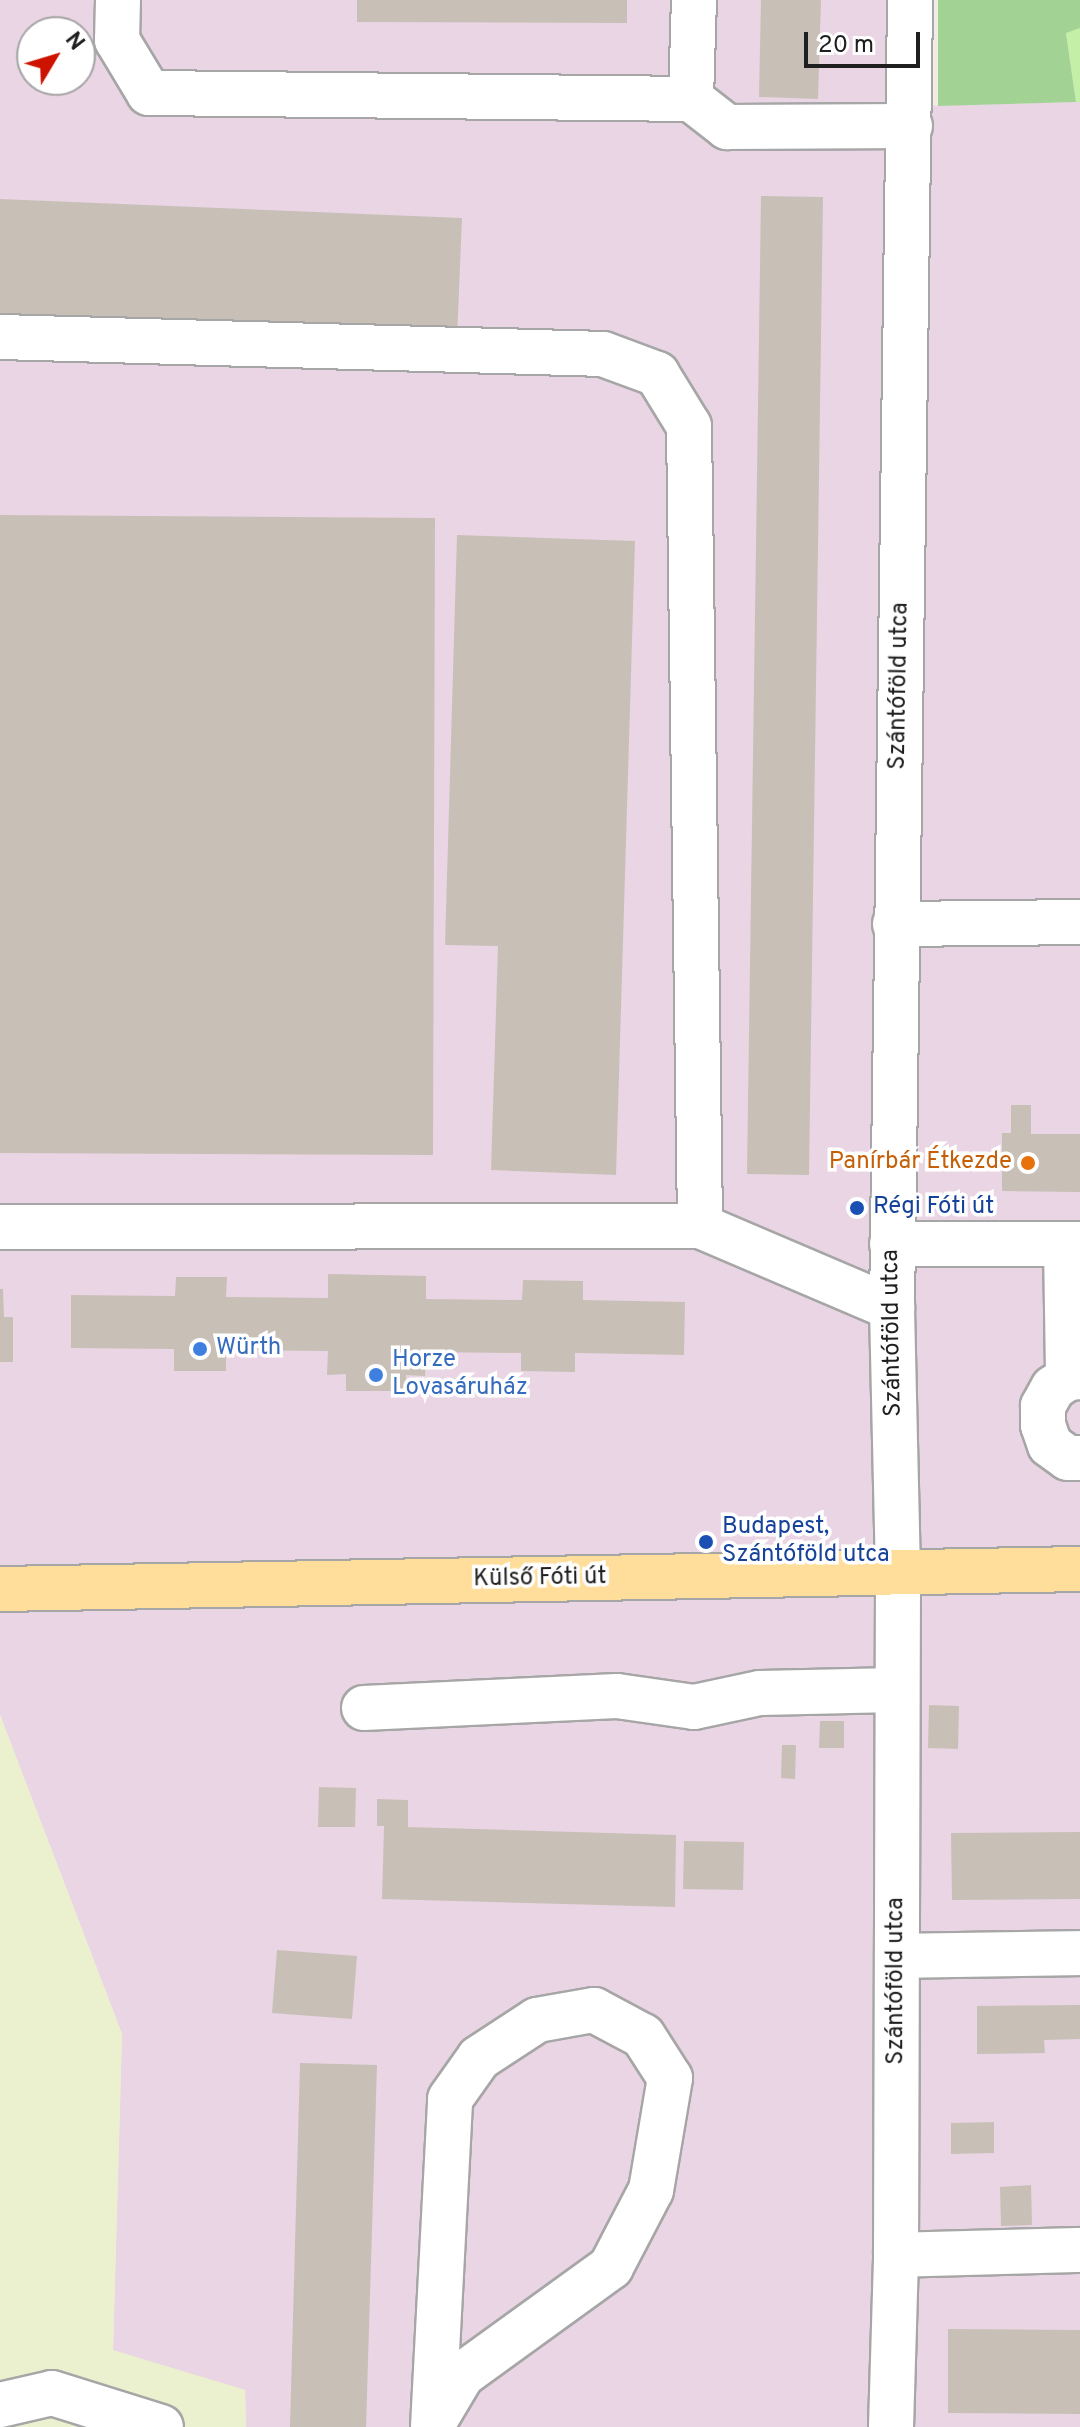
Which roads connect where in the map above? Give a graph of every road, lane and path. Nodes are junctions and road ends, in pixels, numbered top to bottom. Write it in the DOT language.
graph roads {
  1 [pos="118,0"];
  2 [pos="694,0"];
  3 [pos="910,0"];
  4 [pos="691,99"];
  5 [pos="910,126"];
  6 [pos="0,337"];
  7 [pos="1080,922"];
  8 [pos="895,924"];
  9 [pos="700,1226"];
  10 [pos="0,1227"];
  11 [pos="892,1244"];
  12 [pos="1073,1245"];
  13 [pos="892,1308"];
  14 [pos="1074,1378"];
  15 [pos="1080,1458"];
  16 [pos="1080,1569"];
  17 [pos="898,1573"];
  18 [pos="0,1589"];
  19 [pos="897,1690"];
  20 [pos="364,1708"];
  21 [pos="1080,1953"];
  22 [pos="897,1956"];
  23 [pos="1080,2250"];
  24 [pos="896,2255"];
  25 [pos="0,2405"];
  26 [pos="433,2424"];
  27 [pos="161,2427"];
  28 [pos="891,2427"];
  1 -- 4 [label="street"];
  2 -- 4 [label="street"];
  3 -- 5 [label="street, Szántóföld utca"];
  4 -- 5 [label="street"];
  5 -- 8 [label="street, Szántóföld utca"];
  6 -- 9 [label="street"];
  7 -- 8 [label="street"];
  8 -- 11 [label="street, Szántóföld utca"];
  9 -- 10 [label="street"];
  9 -- 13 [label="street"];
  11 -- 12 [label="street"];
  11 -- 13 [label="street, Szántóföld utca"];
  12 -- 14 [label="street"];
  13 -- 17 [label="street, Szántóföld utca"];
  14 -- 15 [label="street"];
  16 -- 17 [label="main road, Külső Fóti út"];
  17 -- 18 [label="main road, Külső Fóti út"];
  17 -- 19 [label="street, Szántóföld utca"];
  19 -- 20 [label="street"];
  19 -- 22 [label="street, Szántóföld utca"];
  21 -- 22 [label="street"];
  22 -- 24 [label="street, Szántóföld utca"];
  23 -- 24 [label="street"];
  24 -- 28 [label="street, Szántóföld utca"];
  25 -- 27 [label="street"];
  26 -- 26 [label="street"];
}
